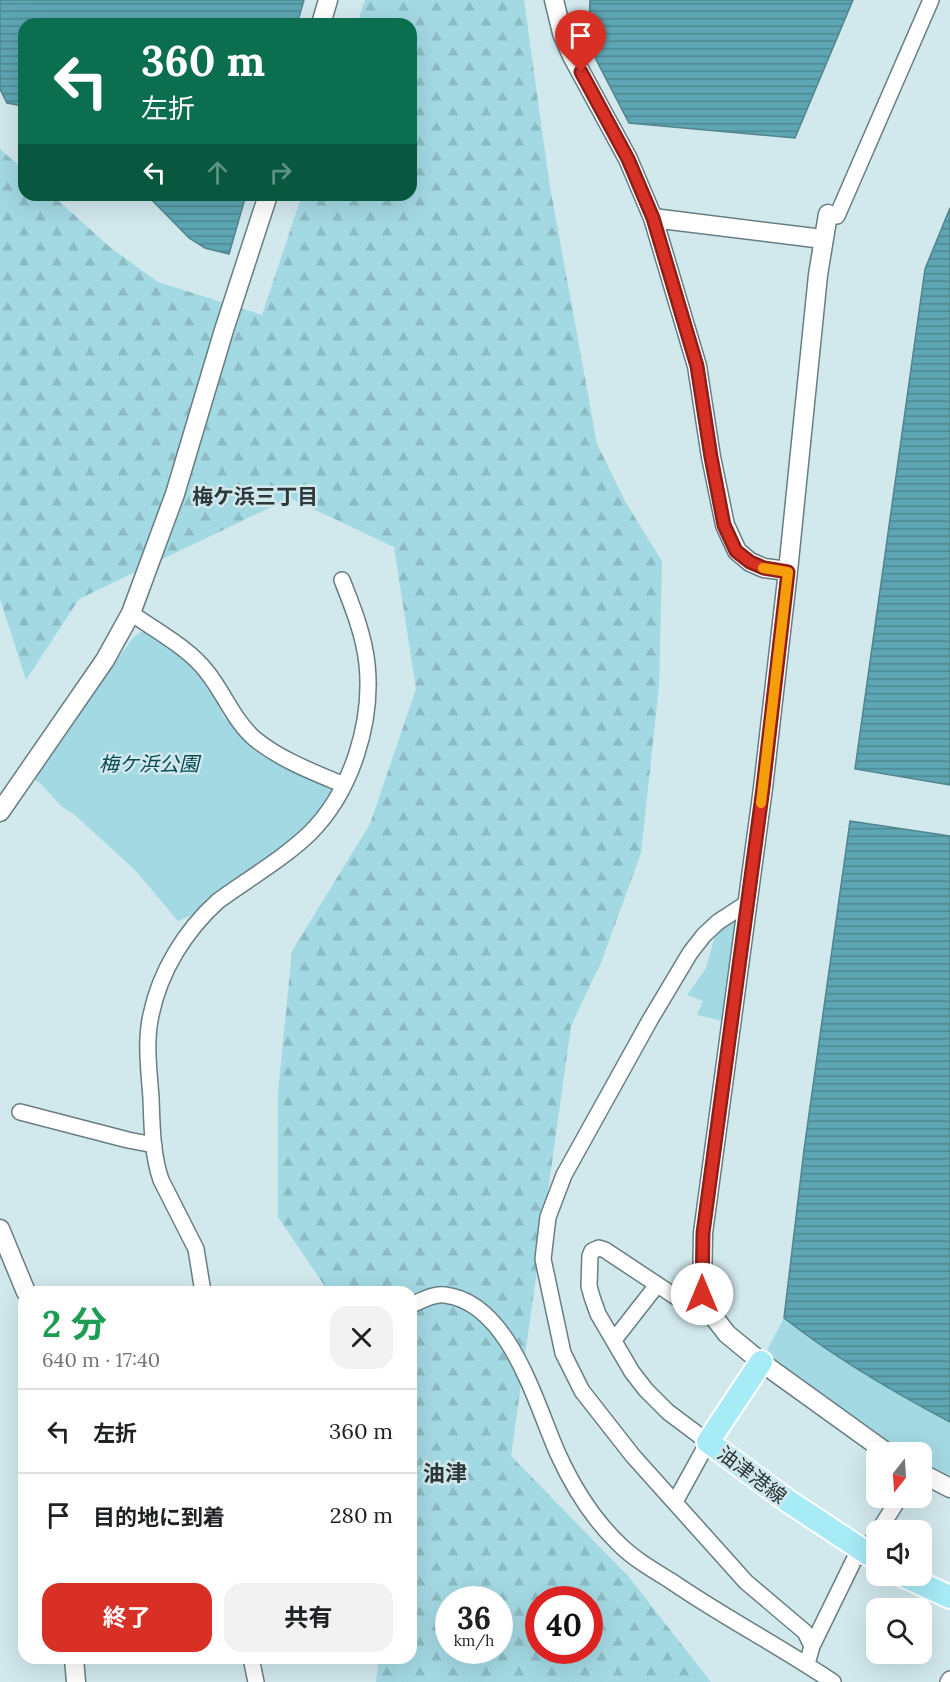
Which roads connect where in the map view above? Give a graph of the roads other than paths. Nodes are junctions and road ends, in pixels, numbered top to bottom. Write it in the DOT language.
graph roads {
  1 [pos="328,0"];
  2 [pos="554,0"];
  3 [pos="932,0"];
  4 [pos="323,18"];
  5 [pos="266,201"];
  6 [pos="828,214"];
  7 [pos="653,218"];
  8 [pos="823,239"];
  9 [pos="788,572"];
  10 [pos="342,580"];
  11 [pos="131,613"];
  12 [pos="344,785"];
  13 [pos="0,812"];
  14 [pos="747,903"];
  15 [pos="20,1112"];
  16 [pos="154,1145"];
  17 [pos="0,1228"];
  18 [pos="657,1285"];
  19 [pos="24,1286"];
  20 [pos="202,1286"];
  21 [pos="702,1294"];
  22 [pos="417,1302"];
  23 [pos="614,1340"];
  24 [pos="761,1362"];
  25 [pos="708,1442"];
  26 [pos="872,1442"];
  27 [pos="932,1479"];
  28 [pos="950,1488"];
  29 [pos="675,1502"];
  30 [pos="866,1546"];
  31 [pos="866,1553"];
  32 [pos="926,1586"];
  33 [pos="950,1597"];
  34 [pos="812,1646"];
  35 [pos="74,1664"];
  36 [pos="252,1664"];
  37 [pos="807,1664"];
  38 [pos="76,1682"];
  39 [pos="256,1682"];
  40 [pos="833,1682"];
  1 -- 4 [label="street"];
  2 -- 7 [label="street"];
  3 -- 6 [label="street"];
  5 -- 11 [label="street"];
  6 -- 8 [label="street"];
  7 -- 8 [label="street"];
  7 -- 9 [label="street"];
  8 -- 9 [label="street"];
  9 -- 14 [label="street"];
  10 -- 12 [label="street"];
  11 -- 12 [label="street"];
  11 -- 13 [label="street"];
  12 -- 16 [label="street"];
  14 -- 21 [label="street"];
  14 -- 29 [label="street"];
  15 -- 16 [label="street"];
  16 -- 20 [label="street"];
  17 -- 19 [label="street"];
  18 -- 21 [label="street"];
  18 -- 23 [label="street"];
  18 -- 23 [label="street"];
  21 -- 24 [label="street"];
  22 -- 37 [label="street"];
  23 -- 25 [label="street"];
  24 -- 25 [label="main road, 油津港線"];
  24 -- 26 [label="street"];
  25 -- 29 [label="street"];
  25 -- 30 [label="main road, 油津港線"];
  27 -- 28 [label="street"];
  29 -- 34 [label="street"];
  31 -- 34 [label="street"];
  32 -- 33 [label="main road"];
  34 -- 37 [label="street"];
  35 -- 38 [label="street"];
  36 -- 39 [label="street"];
  37 -- 40 [label="street"];
}
